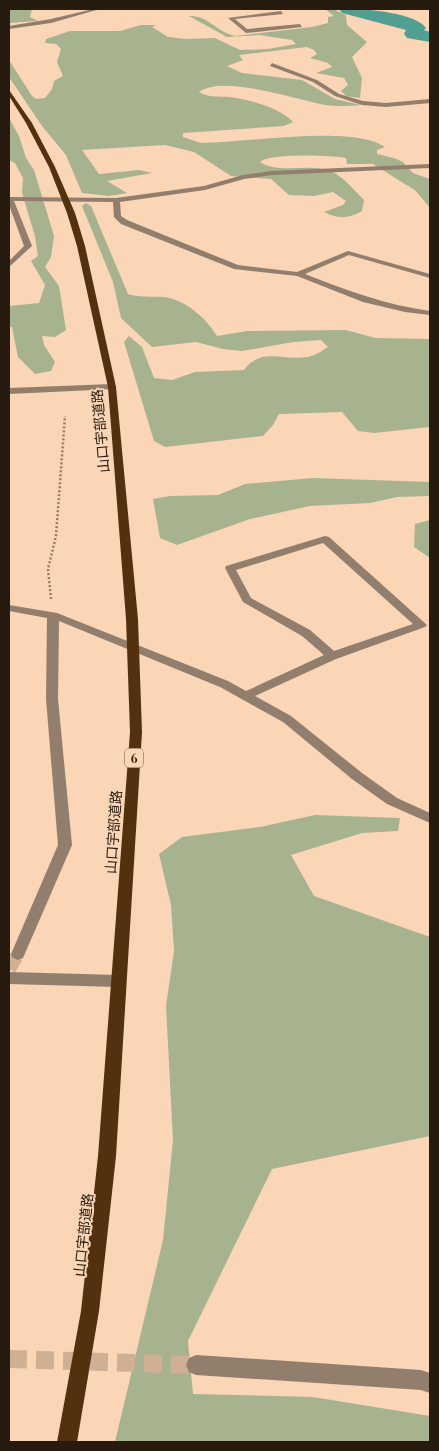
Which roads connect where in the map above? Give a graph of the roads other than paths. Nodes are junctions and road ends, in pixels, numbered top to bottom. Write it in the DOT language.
graph roads {
  1 [pos="98,9"];
  2 [pos="279,11"];
  3 [pos="9,28"];
  4 [pos="272,65"];
  5 [pos="9,92"];
  6 [pos="430,101"];
  7 [pos="430,166"];
  8 [pos="12,199"];
  9 [pos="116,200"];
  10 [pos="9,265"];
  11 [pos="298,274"];
  12 [pos="430,276"];
  13 [pos="430,313"];
  14 [pos="112,387"];
  15 [pos="9,391"];
  16 [pos="9,608"];
  17 [pos="53,615"];
  18 [pos="332,656"];
  19 [pos="245,696"];
  20 [pos="430,818"];
  21 [pos="18,954"];
  22 [pos="9,978"];
  23 [pos="118,981"];
  24 [pos="196,1365"];
  25 [pos="430,1383"];
  26 [pos="67,1442"];
  1 -- 3 [label="street"];
  2 -- 2 [label="street"];
  4 -- 6 [label="street"];
  5 -- 14 [label="main road, 山口宇部道路 / 6"];
  7 -- 9 [label="street"];
  8 -- 9 [label="street"];
  8 -- 10 [label="street"];
  9 -- 11 [label="street"];
  11 -- 12 [label="street"];
  11 -- 13 [label="street"];
  14 -- 15 [label="street"];
  14 -- 23 [label="main road, 山口宇部道路 / 6"];
  16 -- 17 [label="street"];
  17 -- 19 [label="street"];
  17 -- 21 [label="street"];
  18 -- 18 [label="street"];
  18 -- 19 [label="street"];
  19 -- 20 [label="street"];
  22 -- 23 [label="street"];
  23 -- 26 [label="main road, 山口宇部道路 / 6"];
  24 -- 25 [label="street"];
}
